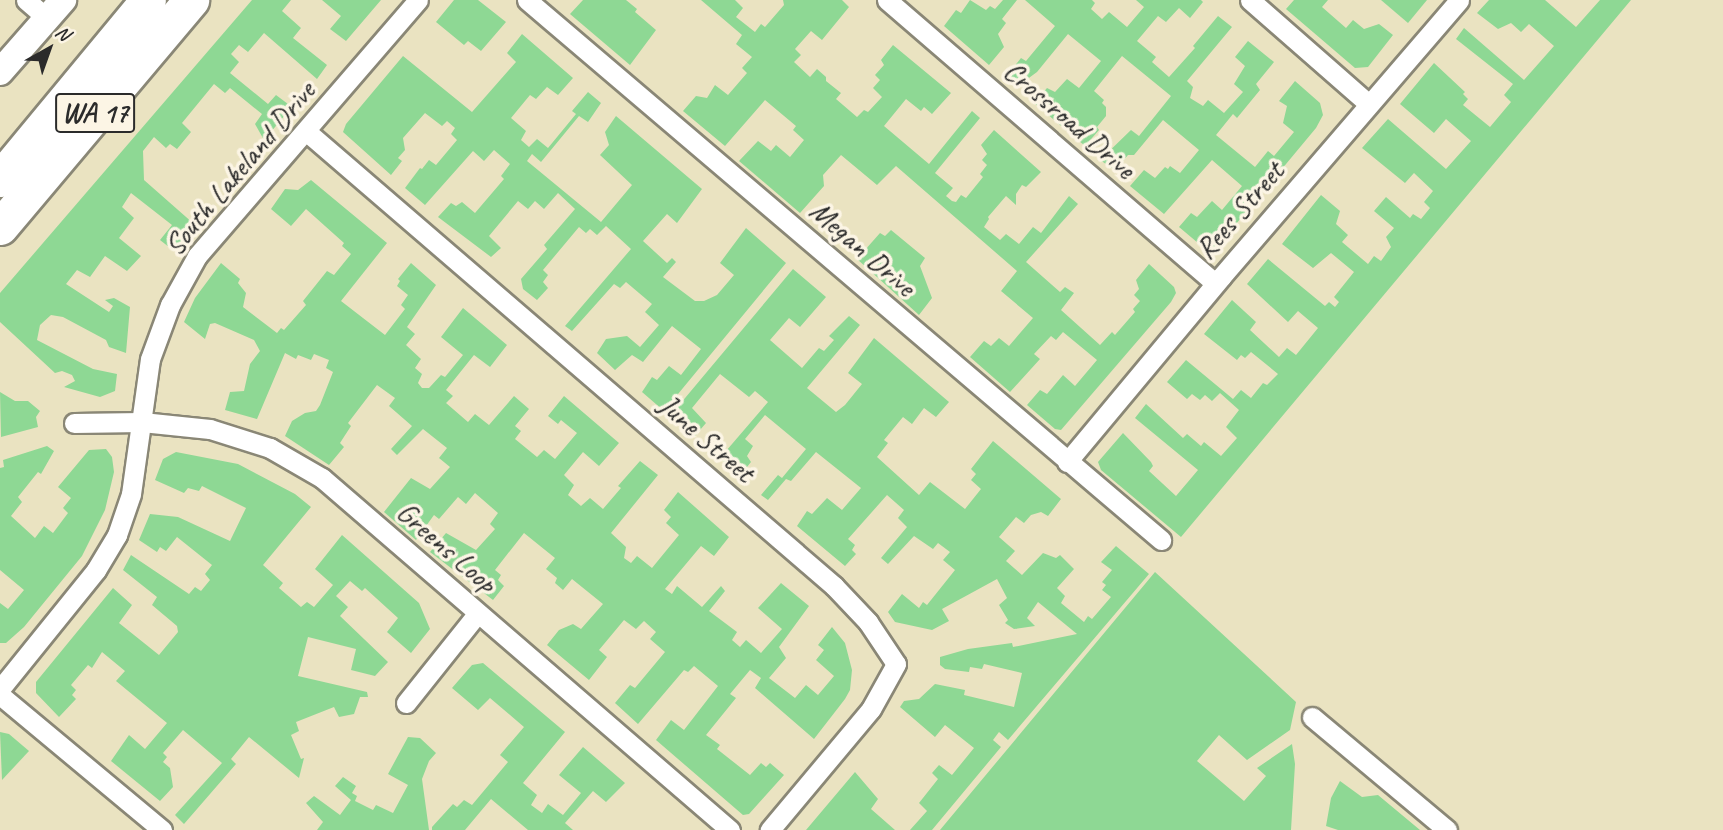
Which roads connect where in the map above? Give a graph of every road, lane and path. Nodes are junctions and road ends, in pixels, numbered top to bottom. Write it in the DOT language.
graph roads {
  1 [pos="26,0"];
  2 [pos="148,0"];
  3 [pos="191,0"];
  4 [pos="418,0"];
  5 [pos="527,0"];
  6 [pos="887,0"];
  7 [pos="1250,0"];
  8 [pos="1459,0"];
  9 [pos="55,9"];
  10 [pos="0,72"];
  11 [pos="1369,104"];
  12 [pos="307,132"];
  13 [pos="0,179"];
  14 [pos="0,227"];
  15 [pos="1215,283"];
  16 [pos="142,422"];
  17 [pos="74,423"];
  18 [pos="1067,461"];
  19 [pos="1161,540"];
  20 [pos="477,614"];
  21 [pos="0,689"];
  22 [pos="0,695"];
  23 [pos="406,703"];
  24 [pos="1312,717"];
  25 [pos="162,830"];
  26 [pos="730,830"];
  27 [pos="770,830"];
  28 [pos="1447,830"];
  1 -- 9 [label="street"];
  2 -- 13 [label="highway, WA 17"];
  3 -- 14 [label="highway, WA 17"];
  4 -- 12 [label="street, South Lakeland Drive"];
  5 -- 18 [label="street, Megan Drive"];
  6 -- 15 [label="street, Crossroad Drive"];
  7 -- 11 [label="street"];
  8 -- 11 [label="street, Rees Street"];
  9 -- 10 [label="street"];
  11 -- 15 [label="street, Rees Street"];
  12 -- 16 [label="street, South Lakeland Drive"];
  12 -- 27 [label="street, June Street"];
  15 -- 18 [label="street, Rees Street"];
  16 -- 17 [label="street, Greens Loop"];
  16 -- 20 [label="street, Greens Loop"];
  16 -- 21 [label="street, South Lakeland Drive"];
  18 -- 19 [label="street, Megan Drive"];
  20 -- 23 [label="street"];
  20 -- 26 [label="street, Greens Loop"];
  22 -- 25 [label="street"];
  24 -- 28 [label="street"];
}
